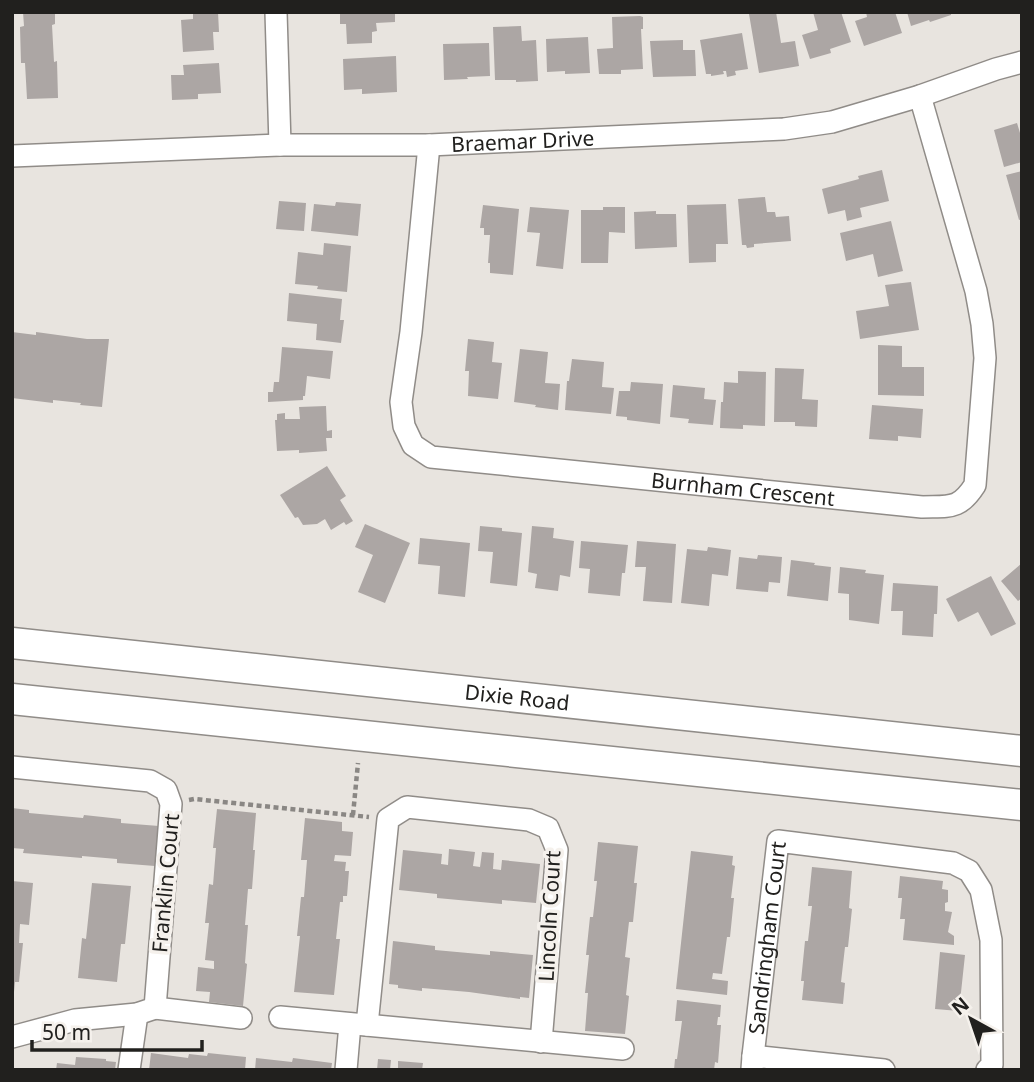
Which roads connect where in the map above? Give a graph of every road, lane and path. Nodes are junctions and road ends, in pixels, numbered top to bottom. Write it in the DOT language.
graph roads {
  1 [pos="276,12"];
  2 [pos="1022,62"];
  3 [pos="920,96"];
  4 [pos="281,145"];
  5 [pos="429,145"];
  6 [pos="12,156"];
  7 [pos="12,643"];
  8 [pos="12,699"];
  9 [pos="1022,751"];
  10 [pos="358,763"];
  11 [pos="12,767"];
  12 [pos="171,804"];
  13 [pos="1022,805"];
  14 [pos="353,815"];
  15 [pos="388,819"];
  16 [pos="146,1011"];
  17 [pos="280,1017"];
  18 [pos="242,1018"];
  19 [pos="359,1025"];
  20 [pos="12,1037"];
  21 [pos="541,1042"];
  22 [pos="623,1049"];
  23 [pos="752,1063"];
  24 [pos="129,1070"];
  25 [pos="346,1070"];
  26 [pos="884,1070"];
  27 [pos="987,1070"];
  1 -- 4 [label="street"];
  2 -- 3 [label="street, Braemar Drive"];
  3 -- 5 [label="street, Braemar Drive"];
  3 -- 5 [label="street, Burnham Crescent"];
  4 -- 5 [label="street, Braemar Drive"];
  4 -- 6 [label="street, Braemar Drive"];
  7 -- 9 [label="main road, Dixie Road"];
  8 -- 13 [label="main road"];
  10 -- 14 [label="path"];
  11 -- 12 [label="street, Franklin Court"];
  12 -- 14 [label="path"];
  12 -- 16 [label="street, Franklin Court"];
  14 -- 15 [label="path"];
  15 -- 19 [label="street"];
  15 -- 21 [label="street, Lincoln Court"];
  16 -- 18 [label="street"];
  16 -- 20 [label="street"];
  16 -- 24 [label="street, Franklin Court"];
  17 -- 19 [label="street"];
  19 -- 21 [label="street"];
  19 -- 25 [label="street"];
  21 -- 22 [label="street"];
  23 -- 26 [label="street, Sandringham Court"];
  23 -- 27 [label="street, Sandringham Court"];
}
